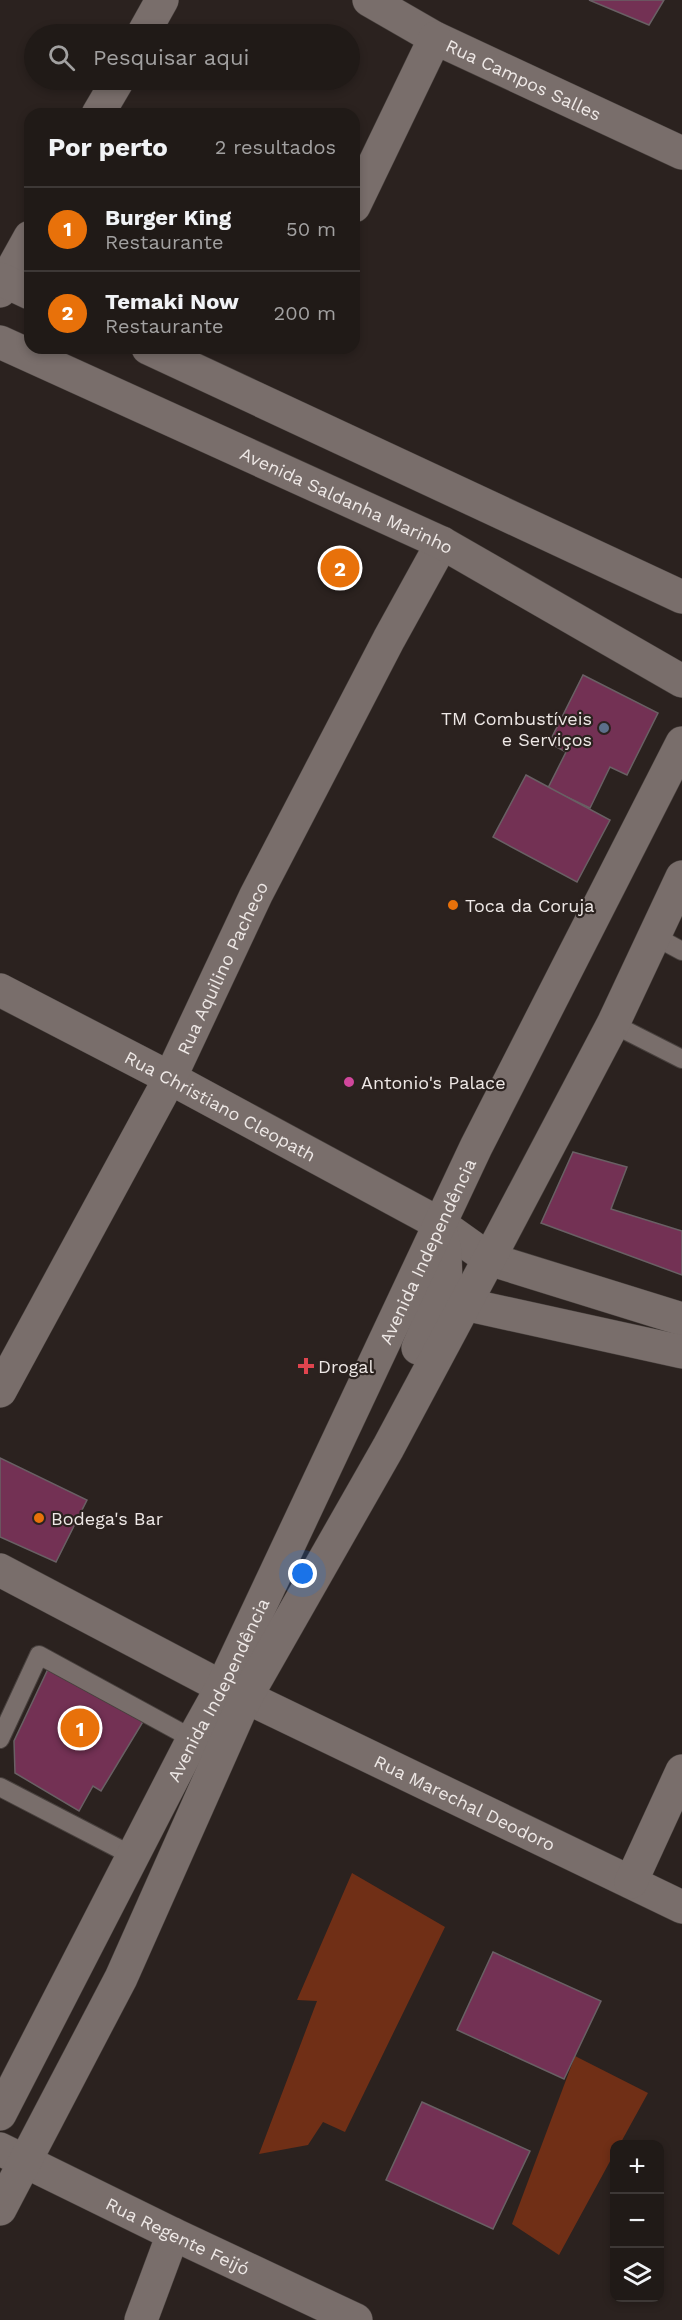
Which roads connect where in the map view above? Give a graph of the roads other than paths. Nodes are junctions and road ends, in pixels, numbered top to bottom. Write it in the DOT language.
graph roads {
  1 [pos="162,0"];
  2 [pos="369,0"];
  3 [pos="149,24"];
  4 [pos="435,38"];
  5 [pos="112,90"];
  6 [pos="102,108"];
  7 [pos="682,153"];
  8 [pos="360,194"];
  9 [pos="24,251"];
  10 [pos="9,286"];
  11 [pos="0,342"];
  12 [pos="24,353"];
  13 [pos="26,354"];
  14 [pos="161,354"];
  15 [pos="442,543"];
  16 [pos="682,597"];
  17 [pos="682,681"];
  18 [pos="682,743"];
  19 [pos="682,877"];
  20 [pos="668,944"];
  21 [pos="0,990"];
  22 [pos="614,1024"];
  23 [pos="682,1059"];
  24 [pos="170,1078"];
  25 [pos="440,1224"];
  26 [pos="489,1259"];
  27 [pos="465,1304"];
  28 [pos="682,1319"];
  29 [pos="682,1352"];
  30 [pos="0,1391"];
  31 [pos="335,1541"];
  32 [pos="0,1570"];
  33 [pos="234,1692"];
  34 [pos="0,1739"];
  35 [pos="193,1739"];
  36 [pos="682,1771"];
  37 [pos="0,1787"];
  38 [pos="133,1856"];
  39 [pos="631,1882"];
  40 [pos="682,1907"];
  41 [pos="0,2114"];
  42 [pos="13,2154"];
  43 [pos="0,2209"];
  44 [pos="173,2234"];
  45 [pos="141,2320"];
  46 [pos="356,2320"];
  1 -- 3 [label="main road"];
  2 -- 4 [label="main road, Rua Campos Salles"];
  4 -- 7 [label="main road, Rua Campos Salles"];
  4 -- 8 [label="main road"];
  5 -- 6 [label="main road"];
  9 -- 10 [label="main road"];
  11 -- 12 [label="main road, Avenida Saldanha Marinho"];
  13 -- 15 [label="main road, Avenida Saldanha Marinho"];
  14 -- 16 [label="main road"];
  15 -- 17 [label="main road, Avenida Saldanha Marinho"];
  15 -- 24 [label="main road, Rua Aquilino Pacheco"];
  18 -- 25 [label="main road, Avenida Independência"];
  19 -- 20 [label="main road, Avenida Independência"];
  20 -- 22 [label="main road, Avenida Independência"];
  21 -- 24 [label="main road, Rua Christiano Cleopath"];
  22 -- 23 [label="lane"];
  22 -- 26 [label="main road, Avenida Independência"];
  24 -- 25 [label="main road, Rua Christiano Cleopath"];
  24 -- 30 [label="main road, Rua Aquilino Pacheco"];
  25 -- 26 [label="main road, Rua Christiano Cleopath"];
  25 -- 31 [label="main road"];
  25 -- 33 [label="main road, Avenida Independência"];
  26 -- 27 [label="main road, Avenida Independência"];
  26 -- 28 [label="main road, Rua Christiano Cleopath"];
  27 -- 29 [label="main road"];
  27 -- 31 [label="main road, Avenida Independência"];
  31 -- 33 [label="main road, Avenida Independência"];
  32 -- 33 [label="main road, Rua Marechal Deodoro"];
  33 -- 35 [label="main road, Avenida Independência"];
  33 -- 39 [label="main road, Rua Marechal Deodoro"];
  33 -- 42 [label="main road, Avenida Independência"];
  34 -- 35 [label="lane"];
  35 -- 38 [label="main road, Avenida Independência"];
  36 -- 39 [label="main road"];
  37 -- 38 [label="lane"];
  38 -- 41 [label="main road, Avenida Independência"];
  39 -- 40 [label="main road, Rua Marechal Deodoro"];
  42 -- 43 [label="main road, Avenida Independência"];
  42 -- 44 [label="main road, Rua Regente Feijó"];
  44 -- 45 [label="main road"];
  44 -- 46 [label="main road, Rua Regente Feijó"];
}
